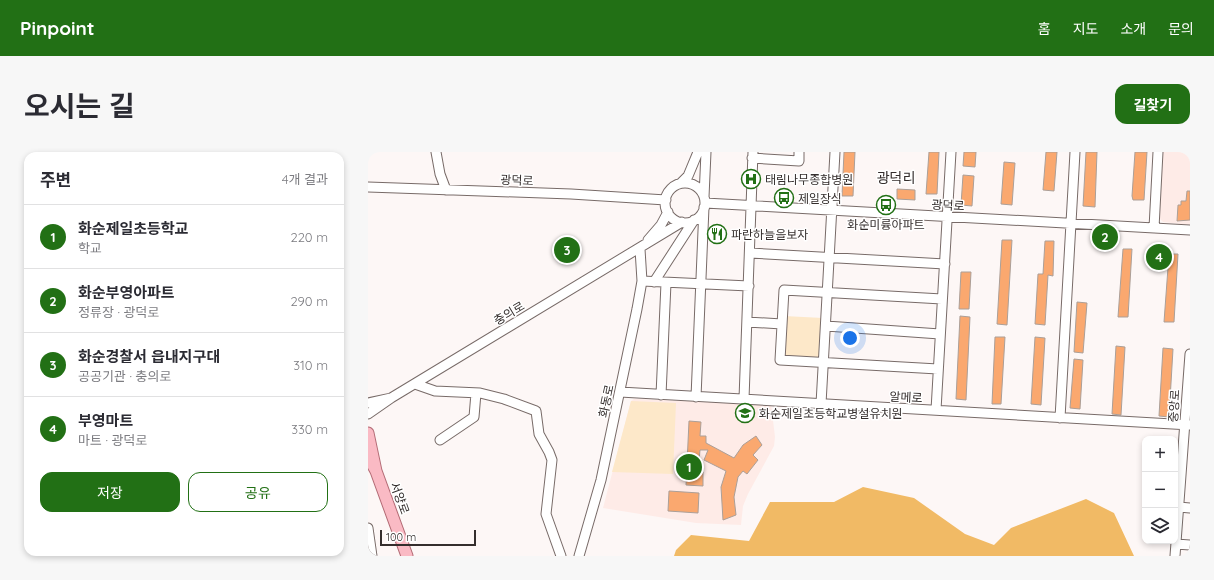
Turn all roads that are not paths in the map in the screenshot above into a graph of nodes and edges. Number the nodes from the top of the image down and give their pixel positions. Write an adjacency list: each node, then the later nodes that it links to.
1 (436, 152): 12 (street)
2 (698, 152): 10 (street)
3 (706, 152): 14 (street)
4 (799, 152): 9 (street)
5 (835, 152): 16 (street)
6 (951, 152): 18 (street)
7 (1075, 152): 21 (street)
8 (1158, 152): 22 (street)
9 (752, 155): 15 (street)
10 (681, 183): 13 (street); 14 (street)
11 (368, 187): 12 (street, 광덕로)
12 (446, 190): 13 (street, 광덕로)
13 (666, 200): 17 (street)
14 (704, 202): 15 (street, 광덕로); 19 (street); 33 (street)
15 (750, 205): 16 (street, 광덕로); 27 (street)
16 (832, 210): 18 (street, 광덕로); 28 (street)
17 (668, 212): 20 (street); 26 (street, 충의로)
18 (947, 217): 21 (street, 광덕로); 29 (street)
19 (694, 220): 20 (street); 25 (street)
20 (682, 222): 24 (street, 충의로)
21 (1071, 223): 22 (street, 광덕로); 55 (street)
22 (1154, 228): 23 (street, 광덕로)
23 (1190, 230)
24 (667, 231): 25 (street); 26 (street, 충의로)
25 (680, 244): 31 (street)
26 (640, 249): 30 (street, 화동로); 44 (street, 충의로)
27 (750, 253): 28 (street); 34 (street)
28 (830, 257): 29 (street); 35 (street)
29 (945, 264): 36 (street)
30 (642, 281): 31 (street); 45 (street, 화동로)
31 (654, 282): 32 (street)
32 (666, 283): 33 (street); 47 (street)
33 (701, 284): 34 (street); 48 (street)
34 (749, 286): 37 (street)
35 (828, 292): 36 (street); 38 (street); 39 (street)
36 (942, 299): 40 (street)
37 (747, 322): 38 (street); 50 (street)
38 (782, 324): 42 (street)
39 (826, 326): 40 (street); 42 (street)
40 (940, 334): 43 (street)
41 (1190, 354): 56 (street, 중앙로)
42 (824, 362): 43 (street); 52 (street)
43 (938, 369): 53 (street)
44 (415, 384): 46 (street); 49 (street, 충의로)
45 (620, 392): 47 (street, 알메로); 70 (street, 화동로)
46 (476, 393): 58 (street); 69 (street)
47 (662, 395): 48 (street, 알메로)
48 (696, 397): 50 (street, 알메로)
49 (391, 398): 51 (street); 54 (street)
50 (744, 399): 52 (street, 알메로)
51 (368, 403)
52 (821, 404): 53 (street, 알메로)
53 (936, 410): 55 (street, 알메로)
54 (368, 414)
55 (1060, 418): 56 (street, 알메로)
56 (1187, 425): 61 (street, 중앙로)
57 (368, 433): 60 (main road, 서양로)
58 (440, 440)
59 (368, 457): 60 (main road, 서양로)
60 (372, 468): 68 (main road, 서양로)
61 (1179, 507): 62 (street); 63 (street, 중앙로)
62 (1190, 508)
63 (1178, 519)
64 (368, 528): 67 (street)
65 (1176, 544): 66 (street); 71 (street, 중앙로)
66 (1190, 545)
67 (372, 556)
68 (407, 556)
69 (561, 556)
70 (579, 556)
71 (1175, 556)

